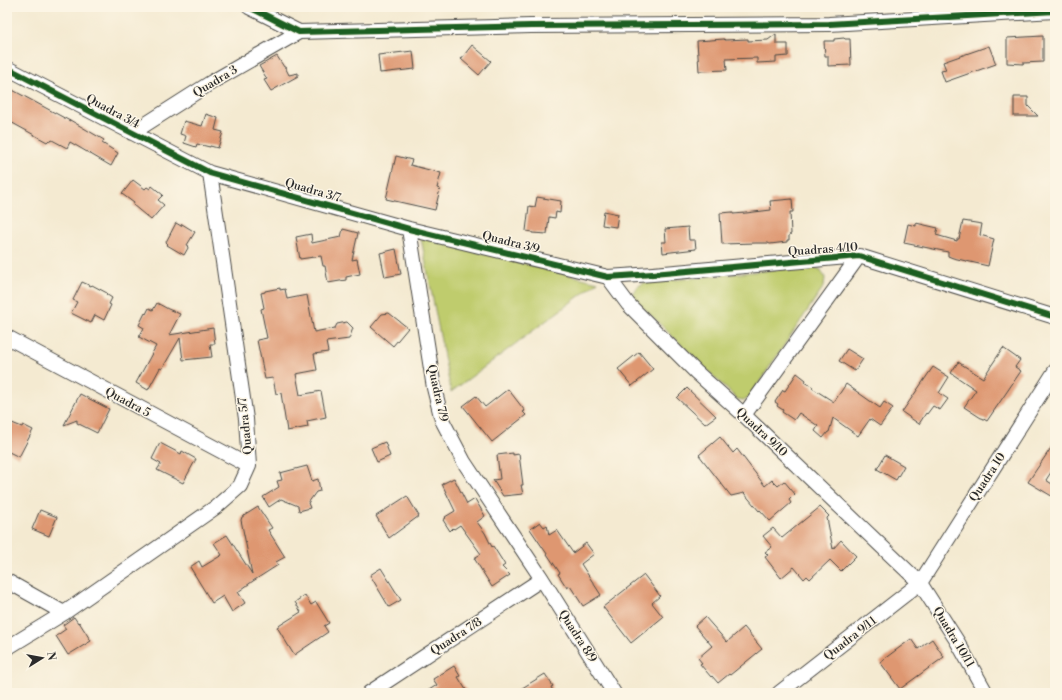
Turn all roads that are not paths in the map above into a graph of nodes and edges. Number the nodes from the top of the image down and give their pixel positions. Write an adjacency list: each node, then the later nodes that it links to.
1 (249, 7): 3 (street)
2 (1055, 11): 3 (street)
3 (299, 32): 5 (street, Quadra 3)
4 (7, 68): 5 (street, Quadra 3/4)
5 (132, 133): 6 (street, Quadra 3/4)
6 (210, 173): 7 (street, Quadra 3/7); 14 (street, Quadra 5/7)
7 (409, 229): 9 (street, Quadra 3/9); 15 (street, Quadra 7/9)
8 (859, 256): 9 (street, Quadras 4/10); 10 (street, Quadras 4/10); 13 (street)
9 (608, 277): 13 (street, Quadra 9/10)
10 (1055, 317)
11 (7, 337): 14 (street, Quadra 5)
12 (1055, 371): 17 (street, Quadra 10)
13 (744, 415): 17 (street, Quadra 9/10)
14 (249, 466): 18 (street, Quadra 5/7)
15 (542, 579): 20 (street, Quadra 7/8); 21 (street, Quadra 8/9)
16 (7, 581): 18 (street)
17 (920, 583): 22 (street, Quadra 9/11); 23 (street, Quadra 10/11)
18 (64, 614): 19 (street, Quadra 5/7)
19 (7, 648)
20 (370, 693)
21 (614, 693)
22 (779, 693)
23 (986, 693)

